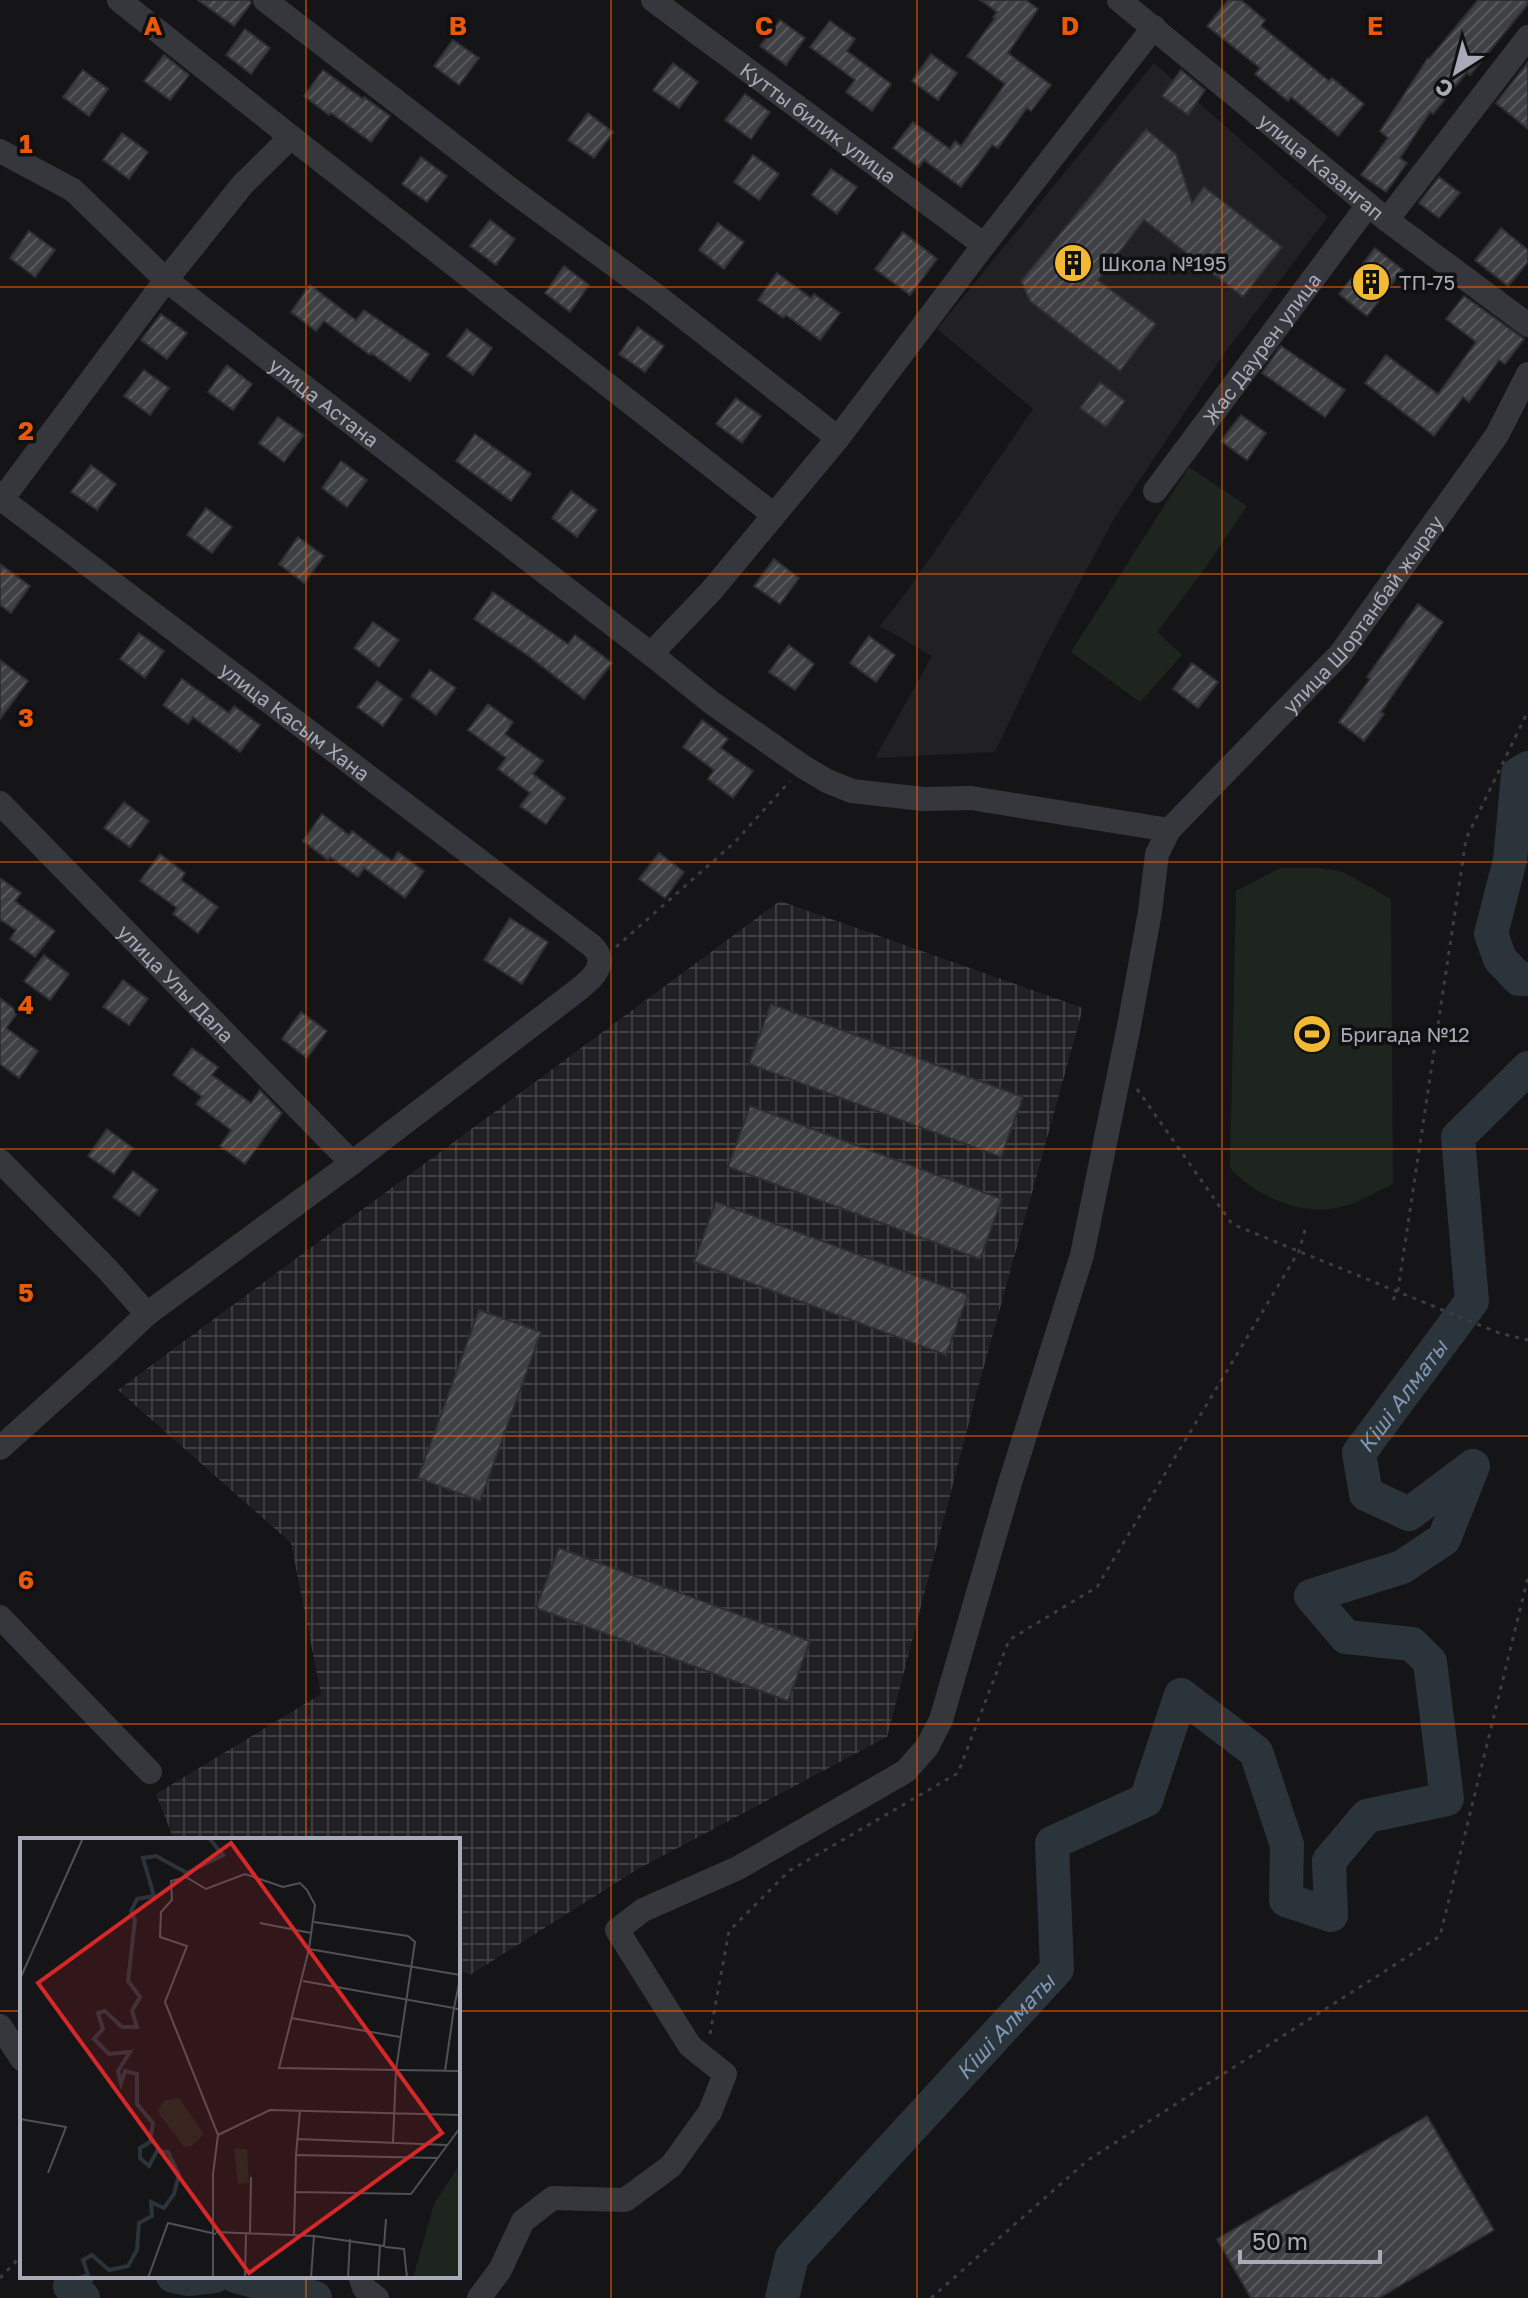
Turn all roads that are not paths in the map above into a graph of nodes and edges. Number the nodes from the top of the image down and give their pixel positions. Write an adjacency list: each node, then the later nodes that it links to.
1 (119, 0): 7 (street)
2 (265, 0): 15 (street)
3 (653, 0): 11 (street, Кутты билик улица)
4 (1119, 0): 5 (street, улица Казангап)
5 (1154, 27): 9 (street, улица Казангап); 11 (street)
6 (1528, 37): 10 (street)
7 (291, 137): 12 (street); 18 (street)
8 (0, 151): 12 (street, улица Астана)
9 (1368, 205): 10 (street, улица Казангап); 16 (street, Жас Даурен улица)
10 (1387, 220): 13 (street, улица Казангап)
11 (984, 245): 15 (street)
12 (166, 280): 17 (street); 19 (street, улица Астана)
13 (1528, 325)
14 (1528, 374): 21 (street, улица Шортанбай жырау)
15 (838, 438): 18 (street)
16 (1155, 491)
17 (1, 500): 23 (street, улица Касым Хана)
18 (774, 515): 19 (street)
19 (651, 654): 21 (street, улица Астана)
20 (0, 803): 23 (street, улица Улы Дала)
21 (1169, 830): 32 (street)
22 (0, 1161): 24 (street)
23 (352, 1163): 24 (street)
24 (147, 1314): 25 (street)
25 (0, 1448)
26 (0, 1617): 27 (street)
27 (150, 1772)
28 (0, 2026): 29 (street)
29 (20, 2056)
30 (361, 2278): 31 (street)
31 (377, 2298)
32 (479, 2298)

